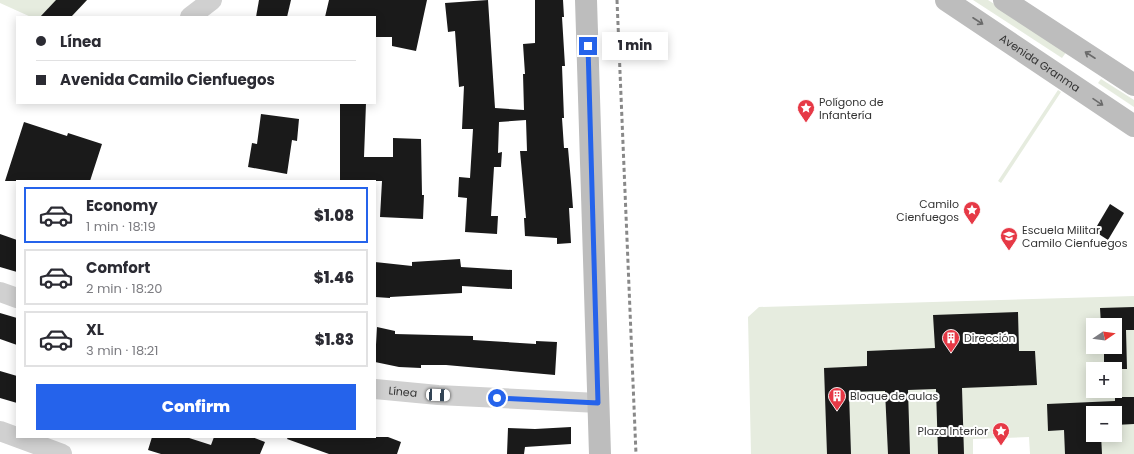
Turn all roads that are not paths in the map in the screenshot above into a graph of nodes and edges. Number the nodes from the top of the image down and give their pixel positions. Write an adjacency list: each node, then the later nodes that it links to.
1 (212, 0): 5 (street)
2 (586, 0): 11 (street)
3 (946, 0): 7 (street, Avenida Granma, one-way to 7)
4 (1004, 0): 6 (street, one-way to 4)
5 (191, 16)
6 (1134, 84)
7 (1134, 126)
8 (0, 292): 9 (street)
9 (16, 298)
10 (376, 389): 11 (street, Línea)
11 (598, 403): 16 (street)
12 (0, 431): 13 (street)
13 (16, 437)
14 (19, 438): 15 (street)
15 (62, 454)
16 (600, 454)

